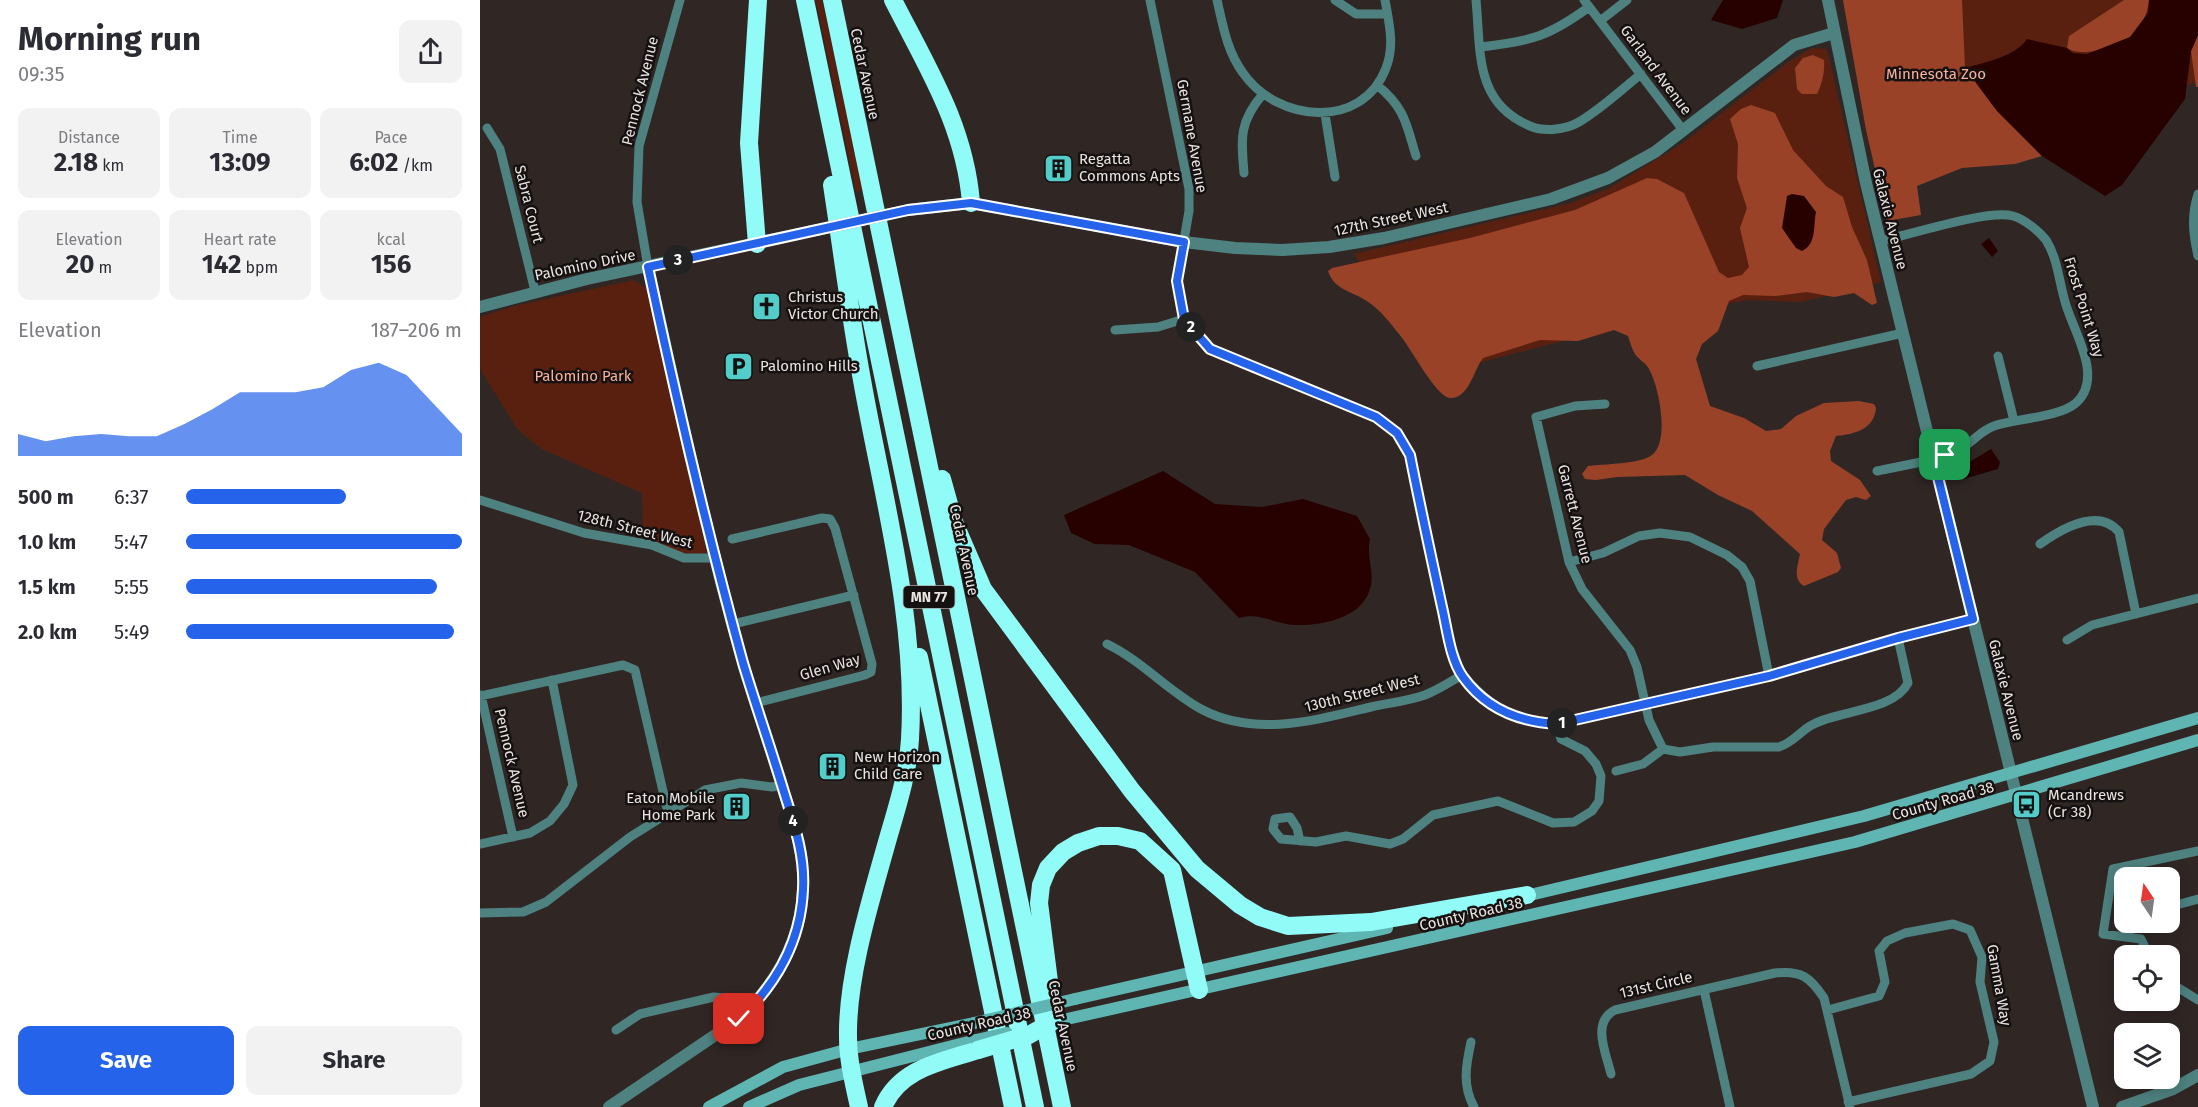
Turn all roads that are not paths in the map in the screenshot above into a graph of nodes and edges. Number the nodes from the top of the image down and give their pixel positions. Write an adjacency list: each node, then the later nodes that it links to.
1 (680, 0): 35 (street, Pennock Avenue)
2 (758, 0): 33 (highway)
3 (805, 0): 20 (highway, MN 77)
4 (832, 0): 42 (highway, Cedar Avenue / MN 77)
5 (892, 0): 29 (highway)
6 (1150, 0): 32 (street, Germane Avenue)
7 (1217, 0): 21 (street)
8 (1335, 0): 14 (street)
9 (1384, 0): 14 (street)
10 (1476, 0): 17 (street)
11 (1627, 0): 15 (street)
12 (1828, 0): 16 (street, Galaxie Avenue)
13 (1586, 3): 15 (street, Garland Avenue); 17 (street)
14 (1388, 14): 19 (street)
15 (1600, 21): 18 (street, Garland Avenue)
16 (1834, 33): 24 (street, 127th Street West); 31 (street, Galaxie Avenue)
17 (1481, 47): 18 (street)
18 (1641, 74): 24 (street, Garland Avenue)
19 (1377, 85): 22 (street); 25 (street)
20 (823, 87): 53 (highway); 111 (highway, MN 77)
21 (1263, 94): 22 (street); 26 (street)
22 (1325, 114): 27 (street)
23 (488, 128): 36 (street, Sabra Court)
24 (1683, 130): 32 (street, 127th Street West)
25 (1416, 156)
26 (1244, 173)
27 (1335, 177)
28 (2198, 194): 34 (street)
29 (971, 203): 30 (street, 127th Street West); 32 (street, 127th Street West)
30 (908, 210): 33 (street, Palomino Drive, bridge)
31 (1880, 241): 40 (street, Galaxie Avenue); 45 (street, Frost Point Way)
32 (1184, 242): 38 (street, Germane Avenue)
33 (758, 244): 35 (street, Palomino Drive)
34 (2198, 256)
35 (648, 267): 36 (street, Palomino Drive); 51 (street, Pennock Avenue)
36 (535, 291): 37 (street, Palomino Drive)
37 (480, 307)
38 (1184, 319): 39 (street); 62 (street)
39 (1115, 330)
40 (1903, 333): 43 (street); 46 (street, Galaxie Avenue)
41 (1998, 356): 45 (street)
42 (906, 357): 77 (highway); 112 (highway, Cedar Avenue / MN 77)
43 (1757, 366)
44 (1605, 404): 52 (street, Garrett Avenue)
45 (2014, 421): 46 (street, Frost Point Way)
46 (1933, 457): 47 (street, Frost Point Way); 57 (street, Galaxie Avenue)
47 (1877, 471)
48 (480, 500): 51 (street, 128th Street West)
49 (732, 539): 54 (street, Glen Way)
50 (2040, 544): 56 (street)
51 (715, 558): 58 (street, Pennock Avenue)
52 (1569, 562): 63 (street); 67 (street, Garrett Avenue)
53 (901, 580): 100 (highway); 110 (highway)
54 (854, 595): 58 (street); 66 (street, Glen Way)
55 (2198, 598): 56 (street)
56 (2136, 614): 60 (street)
57 (1973, 619): 59 (street); 73 (street, Galaxie Avenue)
58 (733, 624): 66 (street, Pennock Avenue)
59 (1898, 638): 63 (street); 71 (street)
60 (2067, 640)
61 (1107, 644): 62 (street, 130th Street West)
62 (1462, 675): 69 (street)
63 (1769, 676): 67 (street)
64 (552, 680): 65 (street, Pennock Avenue); 76 (street, Pennock Avenue); 78 (street, Pennock Avenue)
65 (481, 695): 78 (street, Pennock Avenue)
66 (756, 703): 74 (street, Pennock Avenue)
67 (1645, 706): 69 (street); 71 (street, Garrett Avenue)
68 (2198, 718): 73 (main road, County Road 38)
69 (1557, 724): 79 (street)
70 (2198, 740): 75 (main road, County Road 38)
71 (1663, 749): 72 (street)
72 (1616, 771)
73 (2012, 775): 75 (street, Galaxie Avenue); 82 (main road, County Road 38)
74 (782, 785): 76 (street); 95 (street, Pennock Avenue)
75 (2017, 795): 90 (main road, County Road 38); 115 (street, Galaxie Avenue)
76 (668, 813): 85 (street)
77 (1165, 830): 82 (highway); 89 (highway)
78 (513, 837): 80 (street, Pennock Avenue)
79 (1300, 841)
80 (480, 844)
81 (2198, 851): 87 (street)
82 (1527, 895): 89 (main road, County Road 38)
83 (2198, 899): 84 (street)
84 (2180, 904)
85 (480, 913)
86 (2129, 933): 87 (street)
87 (2128, 936): 88 (street)
88 (2144, 945)
89 (1200, 970): 90 (highway); 100 (main road, County Road 38, bridge); 112 (highway)
90 (1204, 989): 96 (main road, County Road 38)
91 (2180, 989): 93 (street)
92 (1704, 990): 94 (street); 102 (street, 131st Circle); 114 (street)
93 (2198, 1000)
94 (1828, 1010): 104 (street); 104 (street, Gamma Way)
95 (747, 1011): 97 (street); 105 (street, Pennock Avenue)
96 (1052, 1022): 99 (highway, bridge)
97 (616, 1030)
98 (1471, 1042): 113 (street)
99 (977, 1045): 101 (main road, County Road 38); 109 (highway)
100 (849, 1049): 101 (highway); 106 (main road, County Road 38)
101 (851, 1070): 107 (main road, County Road 38); 108 (highway)
102 (1611, 1074)
103 (2198, 1075): 116 (street)
104 (1849, 1104)
105 (609, 1107)
106 (709, 1107)
107 (749, 1107)
108 (859, 1107)
109 (883, 1107)
110 (1013, 1107)
111 (1035, 1107)
112 (1063, 1107)
113 (1474, 1107)
114 (1730, 1107)
115 (2093, 1107)
116 (2122, 1107)

